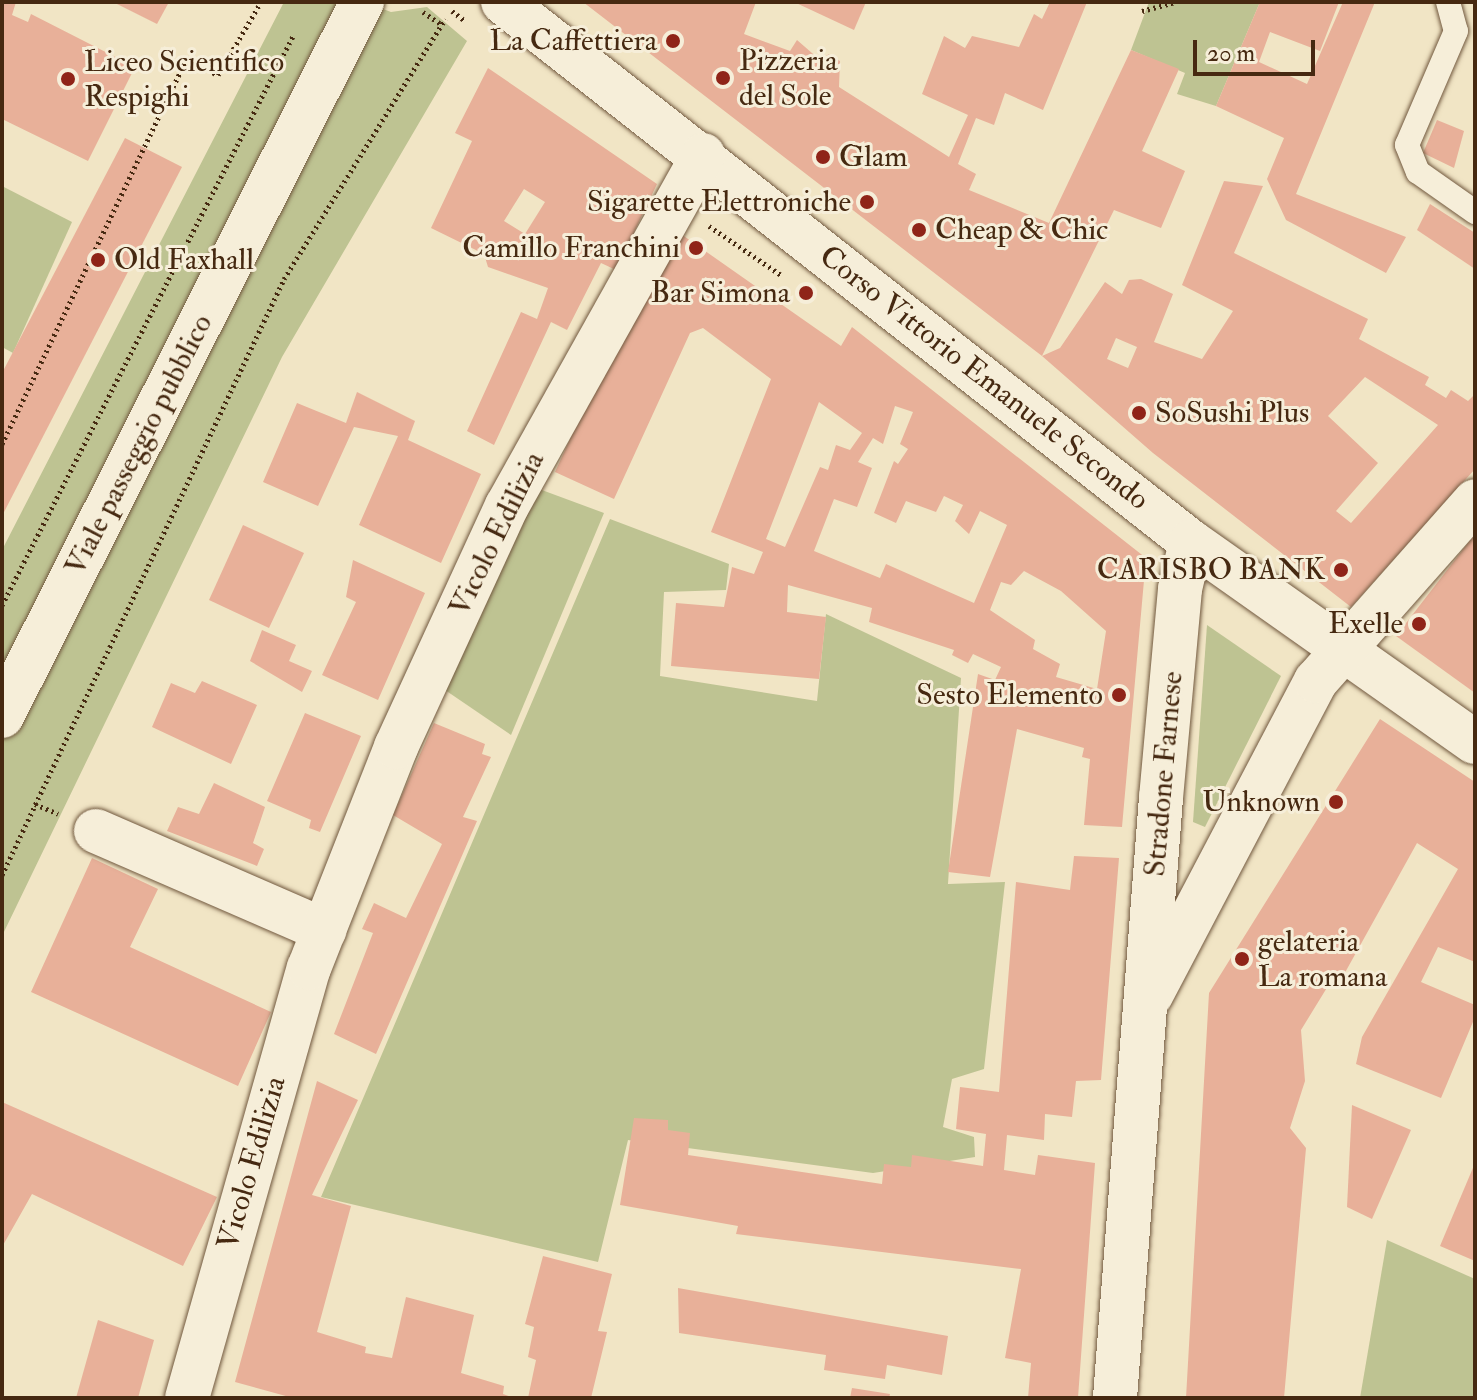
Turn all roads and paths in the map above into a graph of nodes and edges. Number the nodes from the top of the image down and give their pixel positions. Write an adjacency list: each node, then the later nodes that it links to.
1 (261, 2): 13 (path)
2 (362, 2): 18 (street, Viale passeggio pubblico)
3 (1175, 2): 6 (path)
4 (1448, 2): 11 (lane)
5 (452, 11): 8 (path)
6 (1142, 11)
7 (423, 12): 23 (path)
8 (489, 16): 10 (street, Corso Vittorio Emanuele Secondo)
9 (300, 23): 16 (path)
10 (693, 170): 12 (path); 15 (street, Corso Vittorio Emanuele Secondo); 24 (street, Vicolo Edilizia)
11 (1475, 212)
12 (785, 270)
13 (2, 444)
14 (1475, 501): 17 (street, Stradone Farnese)
15 (1191, 542): 17 (street, Corso Vittorio Emanuele Secondo); 20 (street, Stradone Farnese)
16 (2, 605)
17 (1341, 653): 19 (street, Corso Vittorio Emanuele Secondo); 22 (street, Stradone Farnese)
18 (2, 716)
19 (1475, 742)
20 (1161, 798): 22 (street); 25 (street, Stradone Farnese)
21 (96, 831): 24 (street)
22 (1226, 854): 25 (street, Stradone Farnese)
23 (2, 875)
24 (324, 930): 26 (street, Vicolo Edilizia)
25 (1144, 1008): 27 (street, Stradone Farnese)
26 (187, 1398)
27 (1115, 1398)

